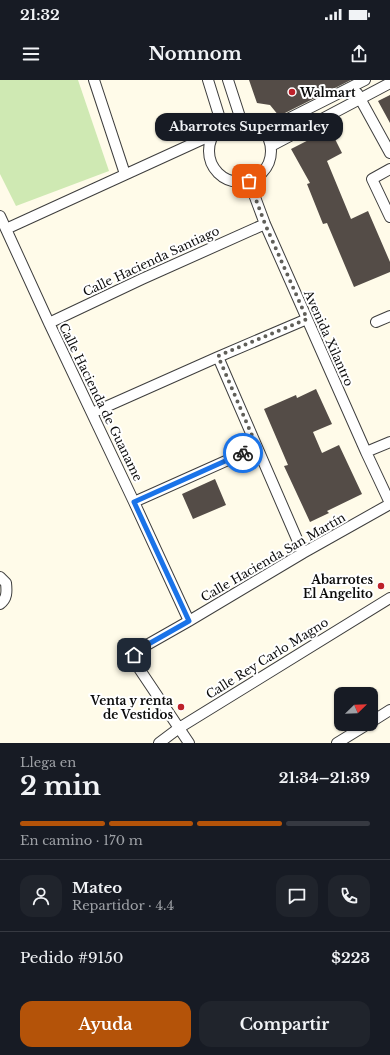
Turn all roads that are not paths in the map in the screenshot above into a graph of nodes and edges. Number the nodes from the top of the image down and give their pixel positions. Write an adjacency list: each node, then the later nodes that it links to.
1 (94, 80): 15 (street)
2 (208, 80): 9 (street)
3 (228, 80): 8 (street)
4 (365, 80): 6 (street)
5 (390, 82): 7 (street)
6 (353, 86): 7 (street); 10 (street)
7 (360, 99): 12 (street); 13 (street)
8 (241, 120): 9 (street); 10 (street)
9 (222, 125): 11 (street)
10 (264, 131): 12 (street)
11 (214, 134): 15 (street); 16 (street)
12 (271, 146): 16 (street)
13 (390, 153)
14 (390, 169): 18 (street)
15 (125, 174): 20 (street)
16 (249, 181): 19 (street, Avenida Xilantro)
17 (0, 216): 20 (street, Calle Hacienda de Guaname)
18 (390, 217)
19 (265, 224): 22 (street, Avenida Xilantro); 24 (street, Calle Hacienda Santiago)
20 (6, 229): 24 (street, Calle Hacienda de Guaname)
21 (390, 316): 23 (street)
22 (307, 319): 25 (street); 29 (street, Avenida Xilantro)
23 (376, 322)
24 (49, 323): 26 (street, Calle Hacienda de Guaname)
25 (218, 356): 26 (street); 28 (street)
26 (92, 413): 30 (street, Calle Hacienda de Guaname)
27 (390, 442): 29 (street)
28 (257, 447): 30 (street); 32 (street)
29 (366, 452): 31 (street, Avenida Xilantro)
30 (134, 502): 36 (street, Calle Hacienda de Guaname)
31 (390, 504): 32 (street, Calle Hacienda San Martín)
32 (303, 553): 36 (street, Calle Hacienda San Martín)
33 (0, 577): 35 (street)
34 (390, 598): 39 (street, Calle Rey Carlo Magno)
35 (0, 604)
36 (189, 621): 39 (street, Calle Hacienda San Martín)
37 (390, 710): 38 (street)
38 (378, 718)
39 (179, 728): 41 (street, Calle Rey Carlo Magno); 42 (street)
40 (357, 731): 43 (street)
41 (159, 743)
42 (190, 743)
43 (337, 743)

